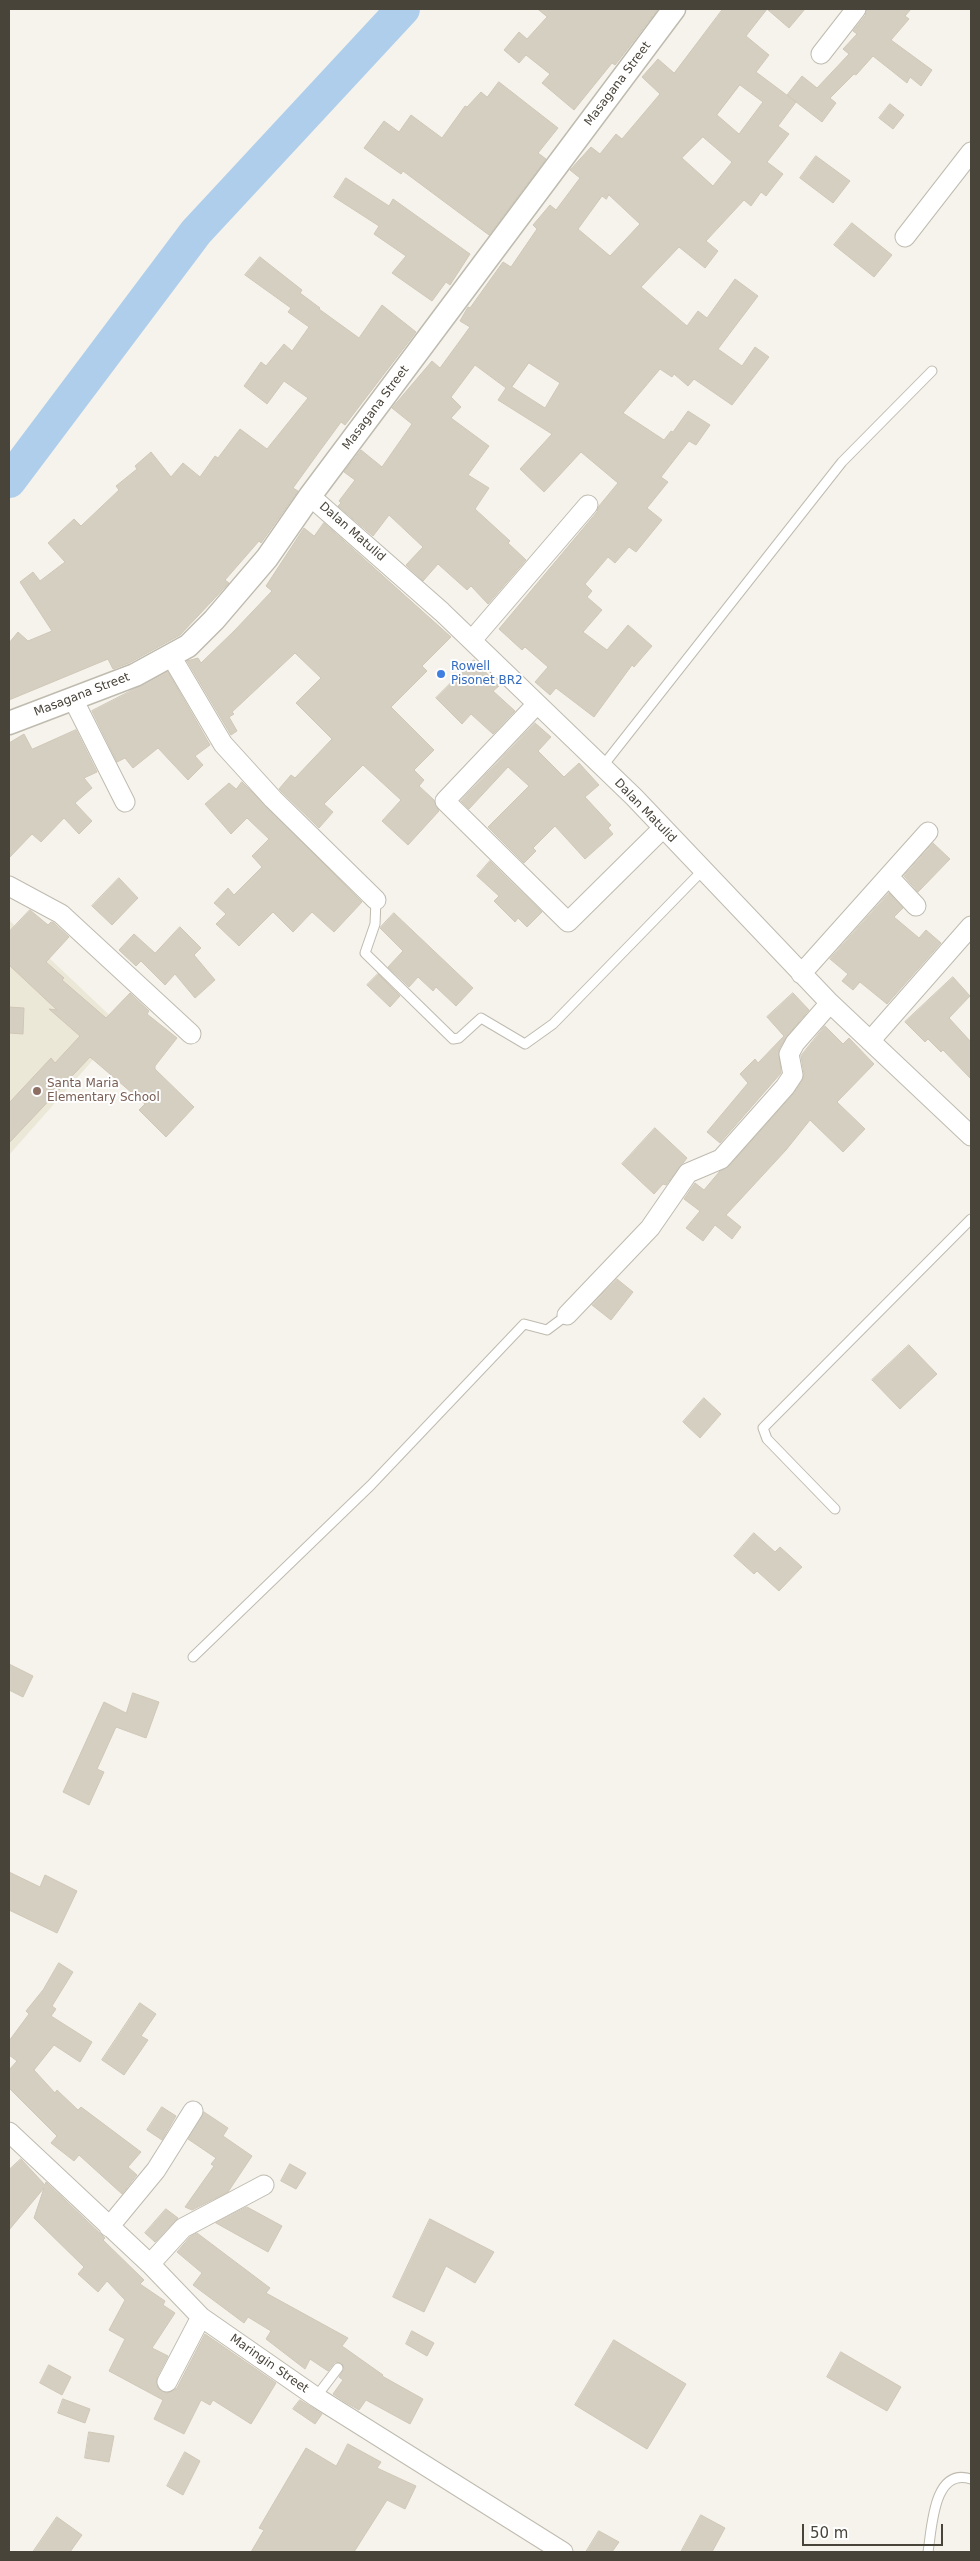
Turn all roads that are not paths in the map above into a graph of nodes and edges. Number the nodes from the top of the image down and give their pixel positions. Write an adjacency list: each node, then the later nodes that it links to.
1 (674, 9): 7 (street, Masagana Street)
2 (856, 9): 3 (street)
3 (821, 54)
4 (971, 152): 5 (street)
5 (905, 237)
6 (932, 371): 14 (lane)
7 (310, 496): 9 (street, Dalan Matulid); 10 (street, Masagana Street)
8 (588, 505): 9 (street)
9 (472, 640): 12 (street, Dalan Matulid)
10 (171, 656): 11 (street, Masagana Street); 21 (street)
11 (74, 699): 13 (street, Masagana Street); 15 (street)
12 (537, 704): 14 (street, Dalan Matulid); 16 (street)
13 (9, 723)
14 (602, 767): 16 (street, Dalan Matulid)
15 (125, 802)
16 (663, 828): 18 (street, Dalan Matulid)
17 (928, 832): 19 (street)
18 (703, 870): 21 (lane); 24 (street, Dalan Matulid)
19 (889, 876): 22 (street); 24 (street)
20 (9, 886): 26 (street)
21 (376, 900)
22 (916, 906)
23 (971, 926): 27 (street)
24 (801, 974): 25 (street, Dalan Matulid)
25 (830, 1003): 27 (street, Dalan Matulid); 30 (street)
26 (191, 1034)
27 (870, 1041): 28 (street, Dalan Matulid)
28 (971, 1136)
29 (971, 1219): 31 (lane)
30 (567, 1315): 32 (lane)
31 (835, 1508)
32 (193, 1657)
33 (194, 2111): 36 (street)
34 (9, 2132): 36 (street, Maringin Street)
35 (264, 2185): 37 (street)
36 (109, 2227): 37 (street, Maringin Street)
37 (150, 2264): 38 (street, Maringin Street)
38 (201, 2317): 40 (street); 41 (street, Maringin Street)
39 (338, 2368): 41 (lane)
40 (167, 2382)
41 (316, 2397): 43 (street, Maringin Street)
42 (971, 2479): 44 (lane)
43 (563, 2552)
44 (928, 2552)

